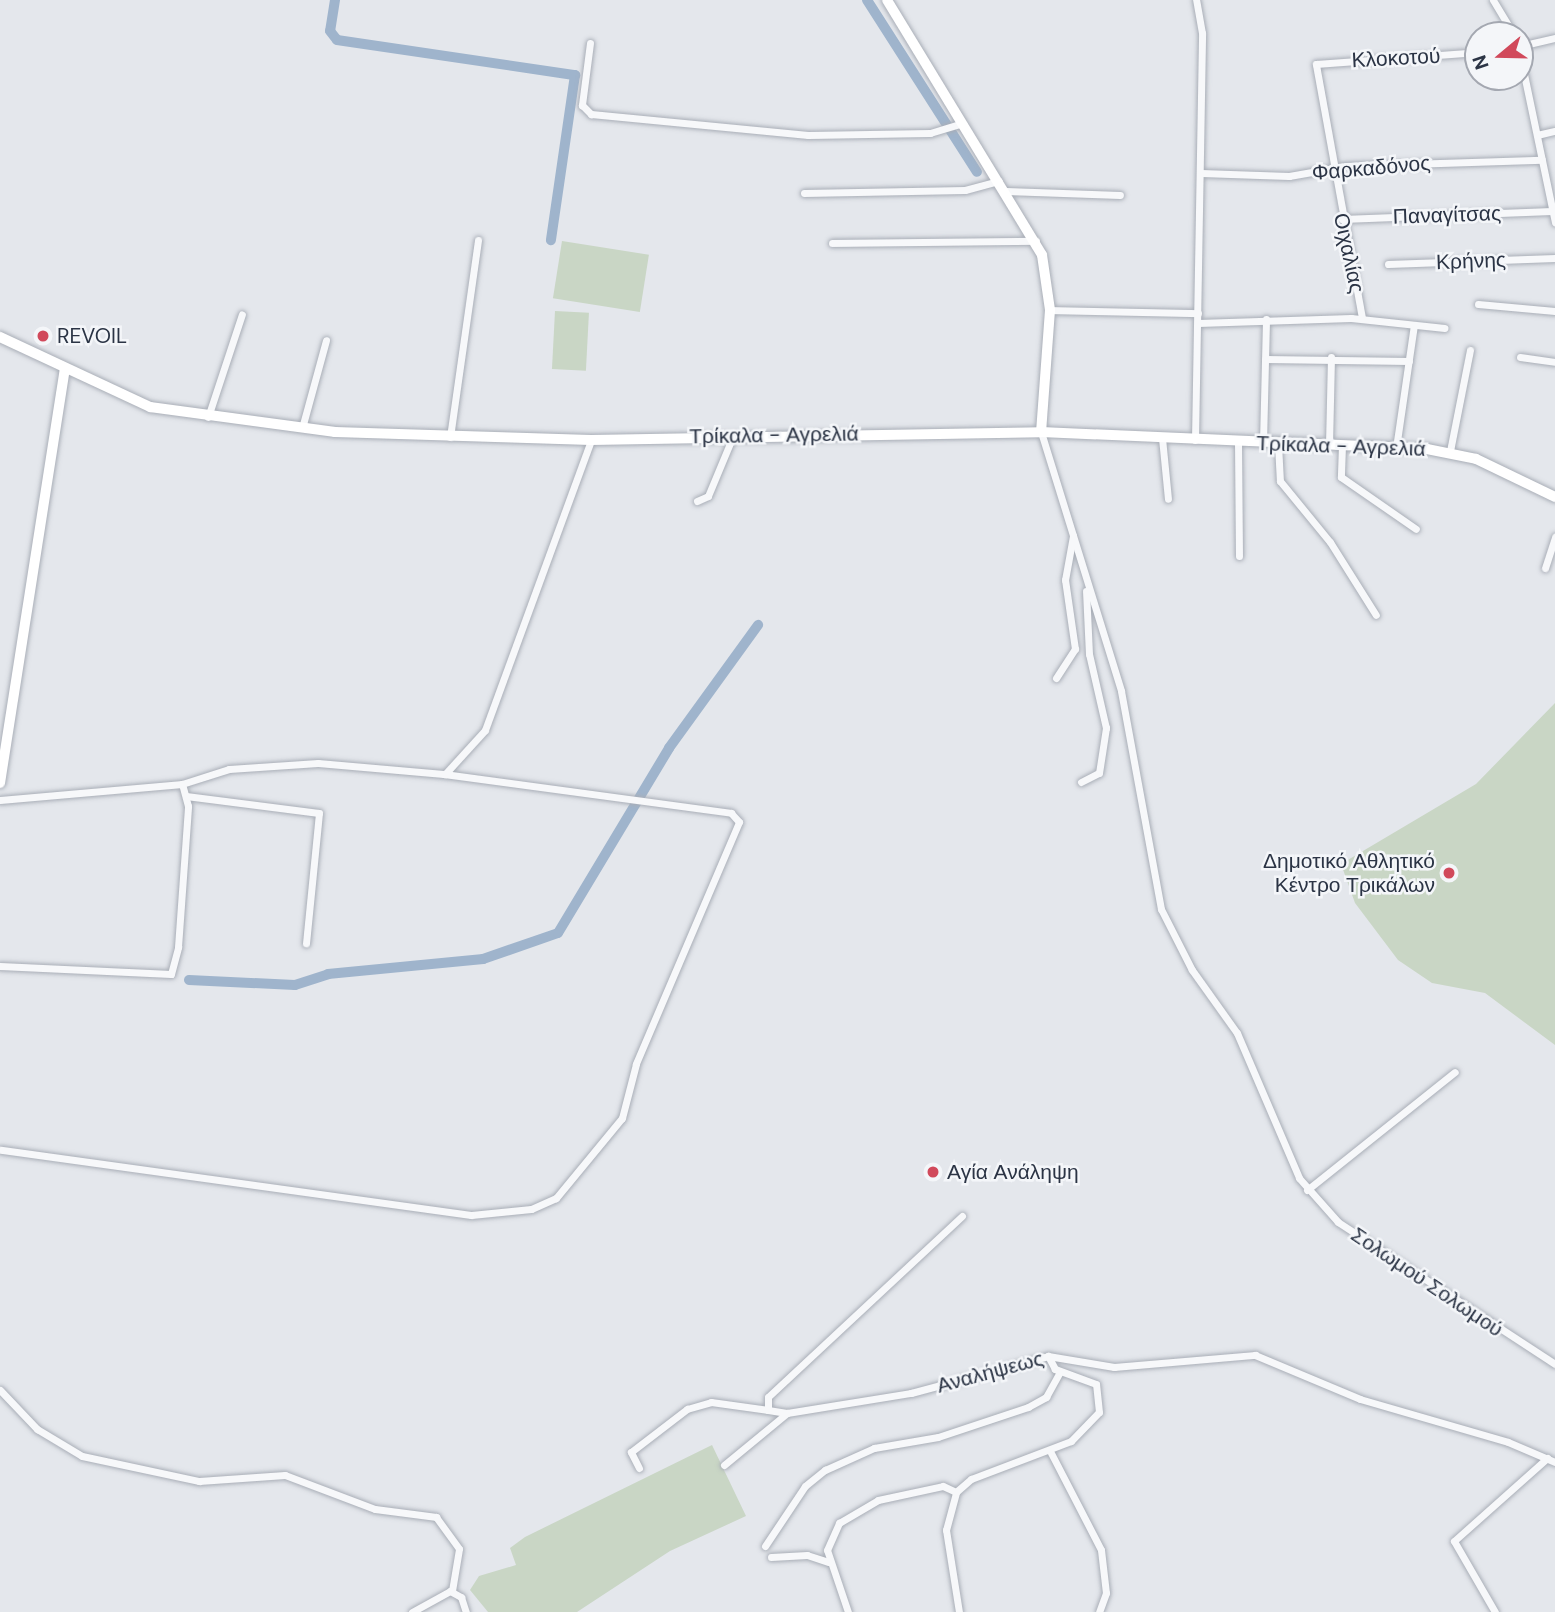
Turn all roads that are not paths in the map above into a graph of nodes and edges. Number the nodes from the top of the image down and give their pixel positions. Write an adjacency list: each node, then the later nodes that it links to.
1 (887, 0): 11 (main road)
2 (1196, 0): 16 (street)
3 (1493, 0): 4 (street)
4 (1506, 21)
5 (1555, 38): 7 (street)
6 (590, 43): 11 (street)
7 (1534, 43)
8 (1464, 53): 9 (street, Κλοκοτού)
9 (1316, 64): 15 (street, Οιχαλίας)
10 (1528, 91): 13 (street)
11 (958, 125): 17 (main road)
12 (1555, 131): 13 (street)
13 (1537, 135): 14 (street)
14 (1542, 160): 15 (street, Φαρκαδόνος); 21 (street)
15 (1331, 167): 16 (street, Φαρκαδόνος); 22 (street, Οιχαλίας)
16 (1201, 173): 32 (street)
17 (999, 180): 18 (main road); 19 (street)
18 (1006, 191): 20 (street); 25 (main road)
19 (804, 194)
20 (1120, 195)
21 (1552, 211): 22 (street, Παναγίτσας); 23 (street)
22 (1342, 219): 34 (street, Οιχαλίας)
23 (1555, 222)
24 (478, 240): 52 (street)
25 (1036, 241): 26 (street); 30 (main road)
26 (832, 243)
27 (1555, 258): 28 (street, Κρήνης)
28 (1388, 264)
29 (1478, 304): 31 (street)
30 (1050, 310): 32 (street); 50 (main road)
31 (1555, 311)
32 (1198, 313): 36 (street)
33 (242, 314): 48 (street)
34 (1362, 318): 35 (street); 37 (street)
35 (1266, 319): 36 (street); 44 (street)
36 (1198, 323): 55 (street)
37 (1414, 325): 38 (street); 45 (street)
38 (1444, 328)
39 (0, 337): 47 (main road, Τρίκαλα - Αγρελιά)
40 (327, 340): 49 (street)
41 (1470, 351): 62 (street)
42 (1520, 357): 46 (street)
43 (1331, 358): 44 (street); 45 (street); 59 (street)
44 (1265, 359): 57 (street)
45 (1409, 361): 61 (street)
46 (1555, 362)
47 (65, 369): 48 (main road, Τρίκαλα - Αγρελιά); 76 (main road)
48 (208, 417): 49 (main road, Τρίκαλα - Αγρελιά)
49 (302, 428): 52 (main road, Τρίκαλα - Αγρελιά)
50 (1041, 432): 51 (main road, Τρίκαλα - Αγρελιά); 53 (main road, Τρίκαλα - Αγρελιά); 67 (street)
51 (733, 435): 54 (main road, Τρίκαλα - Αγρελιά); 65 (street)
52 (450, 437): 54 (main road, Τρίκαλα - Αγρελιά)
53 (1163, 439): 55 (main road, Τρίκαλα - Αγρελιά); 64 (street)
54 (591, 440): 74 (street)
55 (1195, 440): 56 (main road, Τρίκαλα - Αγρελιά)
56 (1238, 442): 57 (main road, Τρίκαλα - Αγρελιά); 69 (street)
57 (1263, 443): 58 (main road, Τρίκαλα - Αγρελιά)
58 (1278, 444): 59 (main road, Τρίκαλα - Αγρελιά); 72 (street)
59 (1329, 445): 60 (main road, Τρίκαλα - Αγρελιά)
60 (1342, 446): 61 (main road, Τρίκαλα - Αγρελιά); 66 (street)
61 (1396, 448): 62 (main road, Τρίκαλα - Αγρελιά)
62 (1450, 452): 63 (main road, Τρίκαλα - Αγρελιά)
63 (1555, 497)
64 (1168, 499)
65 (697, 501)
66 (1416, 529)
67 (1073, 536): 71 (street); 73 (street)
68 (1555, 537): 70 (street)
69 (1239, 556)
70 (1545, 568)
71 (1087, 580): 75 (street); 84 (street)
72 (1376, 615)
73 (1056, 678)
74 (444, 774): 77 (street); 83 (street)
75 (1081, 782)
76 (0, 783)
77 (183, 784): 78 (street); 79 (street)
78 (186, 796): 80 (street); 81 (street)
79 (0, 800)
80 (306, 943)
81 (0, 966)
82 (1455, 1072): 84 (street)
83 (0, 1150)
84 (1307, 1190): 87 (street, Σολωμού Σολωμού)
85 (962, 1216): 90 (street)
86 (1048, 1356): 88 (street); 91 (street, Αναλήψεως); 93 (street, Αναλήψεως)
87 (1555, 1364)
88 (1060, 1372): 92 (street); 98 (street)
89 (0, 1390): 101 (street)
90 (768, 1410): 91 (street, Αναλήψεως); 96 (street, Αναλήψεως)
91 (787, 1413): 95 (street)
92 (1050, 1451): 97 (street); 106 (street)
93 (1546, 1458): 94 (street, Αναλήψεως); 107 (street)
94 (1555, 1462)
95 (724, 1465)
96 (639, 1468)
97 (956, 1492): 100 (street); 105 (street)
98 (765, 1546)
99 (771, 1557): 100 (street)
100 (828, 1562): 104 (street)
101 (452, 1591): 102 (street); 103 (street)
102 (412, 1612)
103 (466, 1612)
104 (848, 1612)
105 (959, 1612)
106 (1099, 1612)
107 (1495, 1612)

